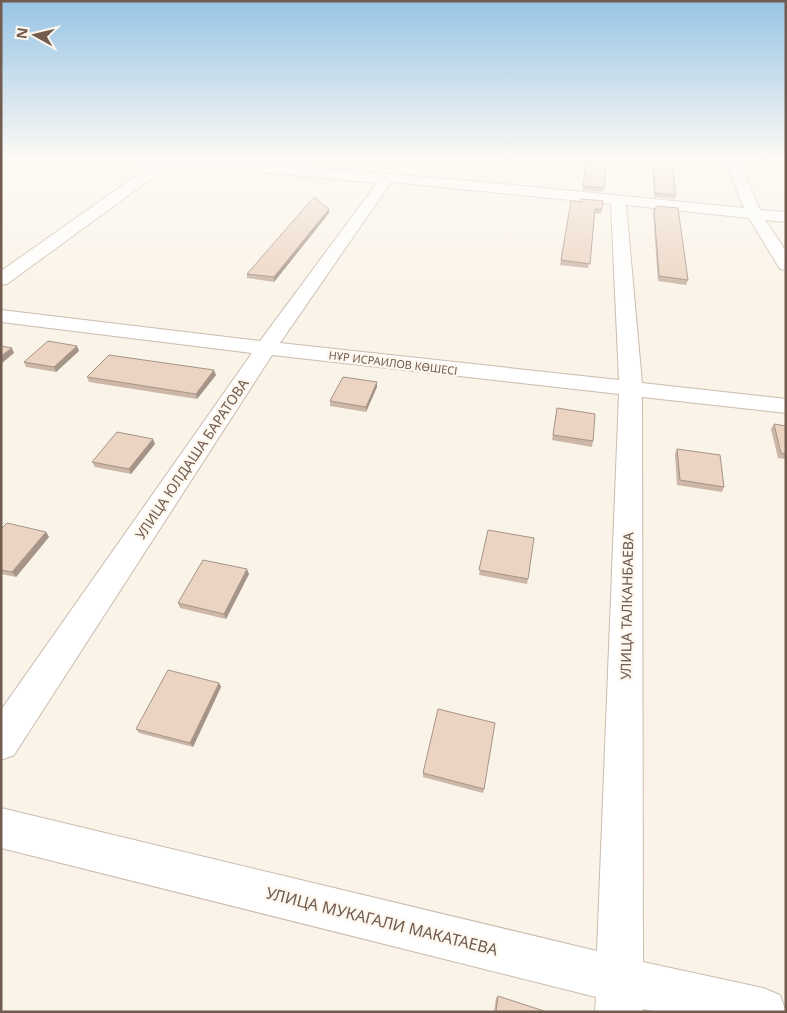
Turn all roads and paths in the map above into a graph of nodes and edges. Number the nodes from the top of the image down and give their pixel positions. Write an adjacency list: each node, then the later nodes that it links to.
1 (106, 204): 9 (street)
2 (369, 204): 11 (street, УЛИЦА ЮЛДАША БАРАТОВА)
3 (618, 204): 12 (street, УЛИЦА ТАЛКАНБАЕВА)
4 (660, 204): 6 (street)
5 (750, 204): 6 (street)
6 (754, 214): 7 (street); 8 (street)
7 (786, 217)
8 (786, 265)
9 (1, 280)
10 (1, 316): 11 (street, НҰР ИСРАИЛОВ КӨШЕСІ)
11 (266, 348): 12 (street, НҰР ИСРАИЛОВ КӨШЕСІ); 14 (street, УЛИЦА ЮЛДАША БАРАТОВА)
12 (631, 390): 13 (street, НҰР ИСРАИЛОВ КӨШЕСІ); 16 (street, УЛИЦА ТАЛКАНБАЕВА)
13 (786, 406)
14 (1, 742)
15 (1, 828): 16 (street, УЛИЦА МУКАГАЛИ МАКАТАЕВА)
16 (619, 996): 17 (street, УЛИЦА МУКАГАЛИ МАКАТАЕВА)
17 (763, 1012)

